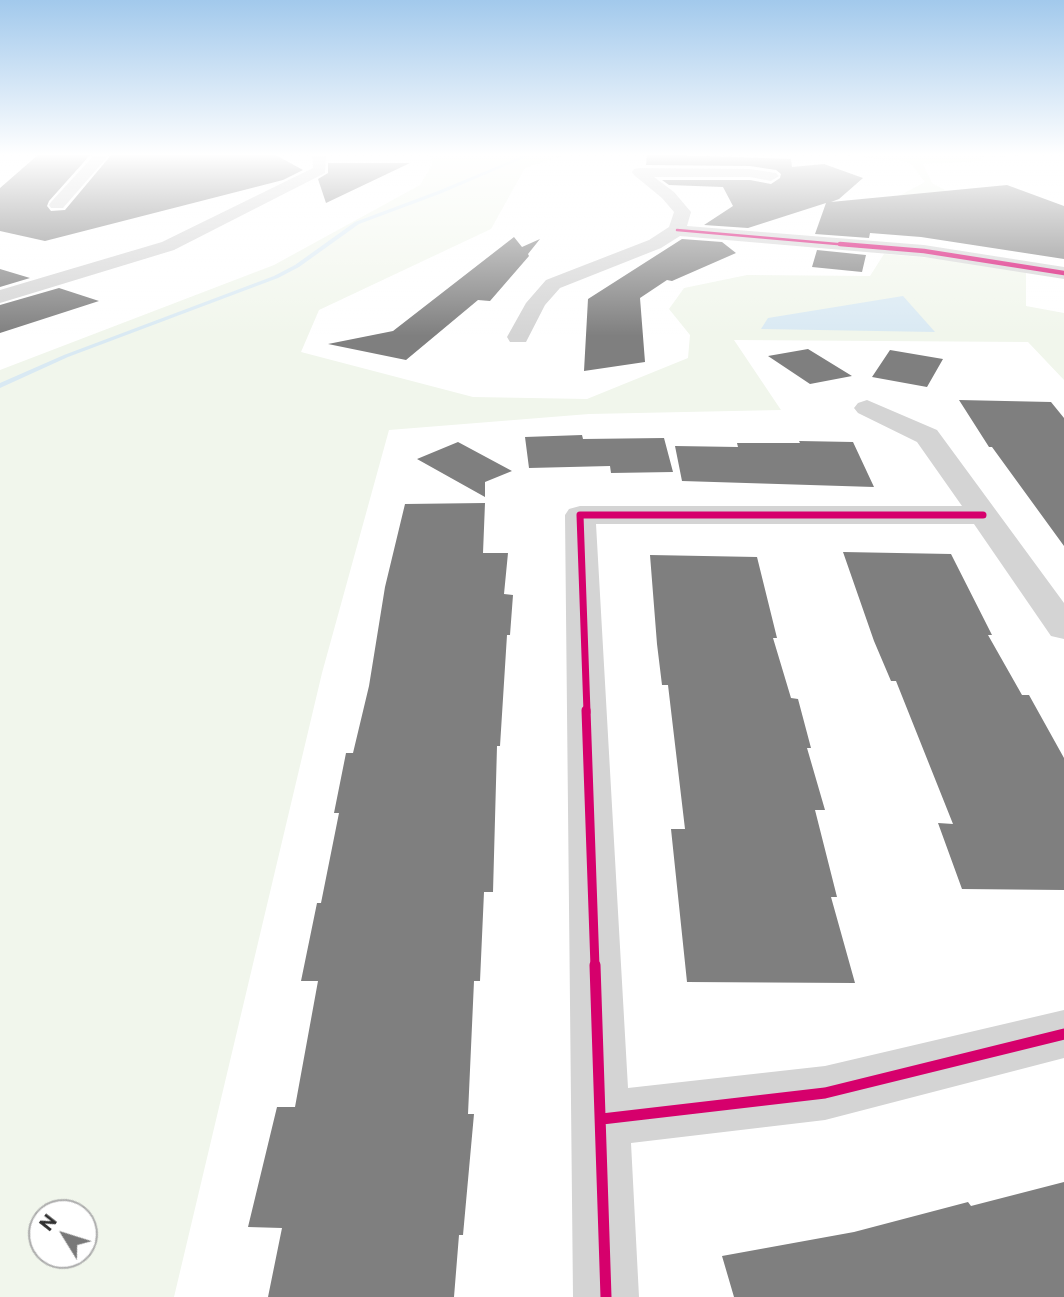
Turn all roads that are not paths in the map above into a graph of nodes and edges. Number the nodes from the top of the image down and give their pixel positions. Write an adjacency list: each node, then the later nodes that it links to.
1 (231, 215): 5 (street)
2 (682, 215): 3 (street)
3 (677, 230): 4 (street); 6 (street)
4 (1064, 273)
5 (0, 297)
6 (518, 337)
7 (867, 408): 8 (street)
8 (983, 515): 9 (street); 11 (street)
9 (1064, 628)
10 (1064, 1034): 11 (street)
11 (602, 1119): 12 (street)
12 (606, 1297)

